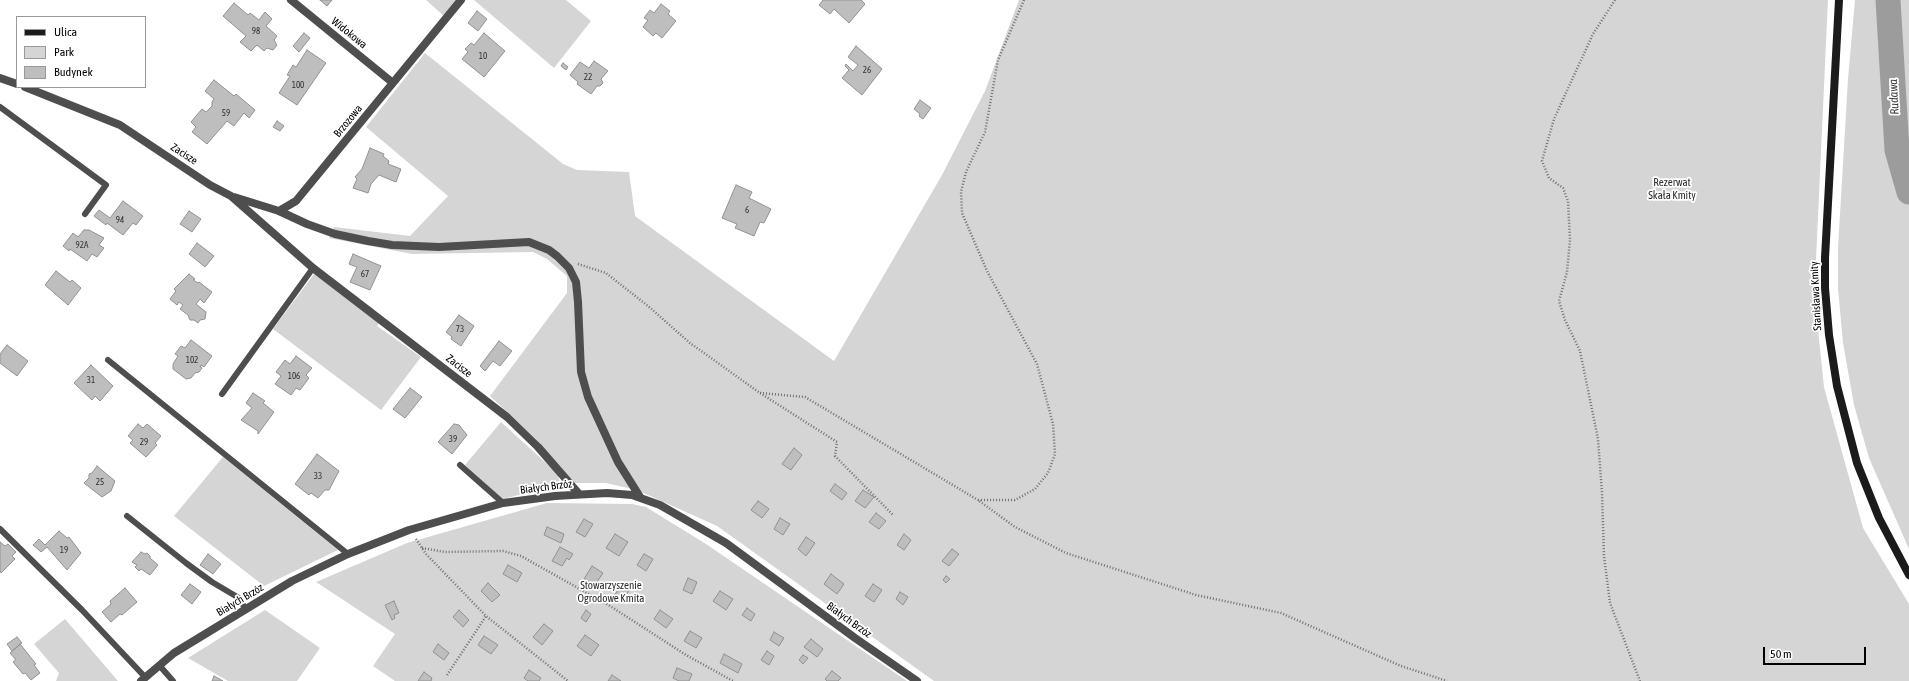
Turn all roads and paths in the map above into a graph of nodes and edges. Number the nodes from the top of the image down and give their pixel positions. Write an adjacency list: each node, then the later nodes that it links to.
1 (291, 0): 7 (street, Widokowa)
2 (460, 0): 7 (street, Brzozowa)
3 (1024, 0): 22 (path)
4 (1615, 0): 41 (path)
5 (1839, 0): 30 (main road, Stanisława Kmity)
6 (0, 78): 8 (street)
7 (393, 83): 12 (street, Brzozowa)
8 (16, 84)
9 (28, 88): 11 (street, Zacisze)
10 (0, 107): 13 (lane)
11 (231, 196): 12 (street); 15 (street, Zacisze)
12 (279, 211): 14 (street)
13 (85, 214)
14 (564, 261): 17 (path); 21 (street)
15 (313, 268): 18 (lane); 20 (street, Zacisze)
16 (108, 360): 29 (lane)
17 (760, 393): 22 (path); 24 (path)
18 (222, 394)
19 (460, 464): 23 (lane)
20 (579, 494): 21 (street, Białych Brzóz); 23 (street, Białych Brzóz)
21 (640, 497): 39 (street, Białych Brzóz)
22 (978, 500): 40 (path)
23 (503, 503): 29 (street, Białych Brzóz)
24 (893, 515)
25 (127, 516): 31 (lane)
26 (0, 529): 35 (lane)
27 (417, 540): 28 (path)
28 (422, 548): 32 (path); 38 (path)
29 (348, 554): 31 (street, Białych Brzóz)
30 (1909, 575)
31 (246, 610): 33 (street, Białych Brzóz)
32 (486, 616): 34 (path); 37 (path)
33 (159, 665): 35 (street, Białych Brzóz); 36 (lane)
34 (447, 675)
35 (143, 679)
36 (173, 681)
37 (568, 681)
38 (733, 681)
39 (918, 681)
40 (1447, 681)
41 (1640, 681)

